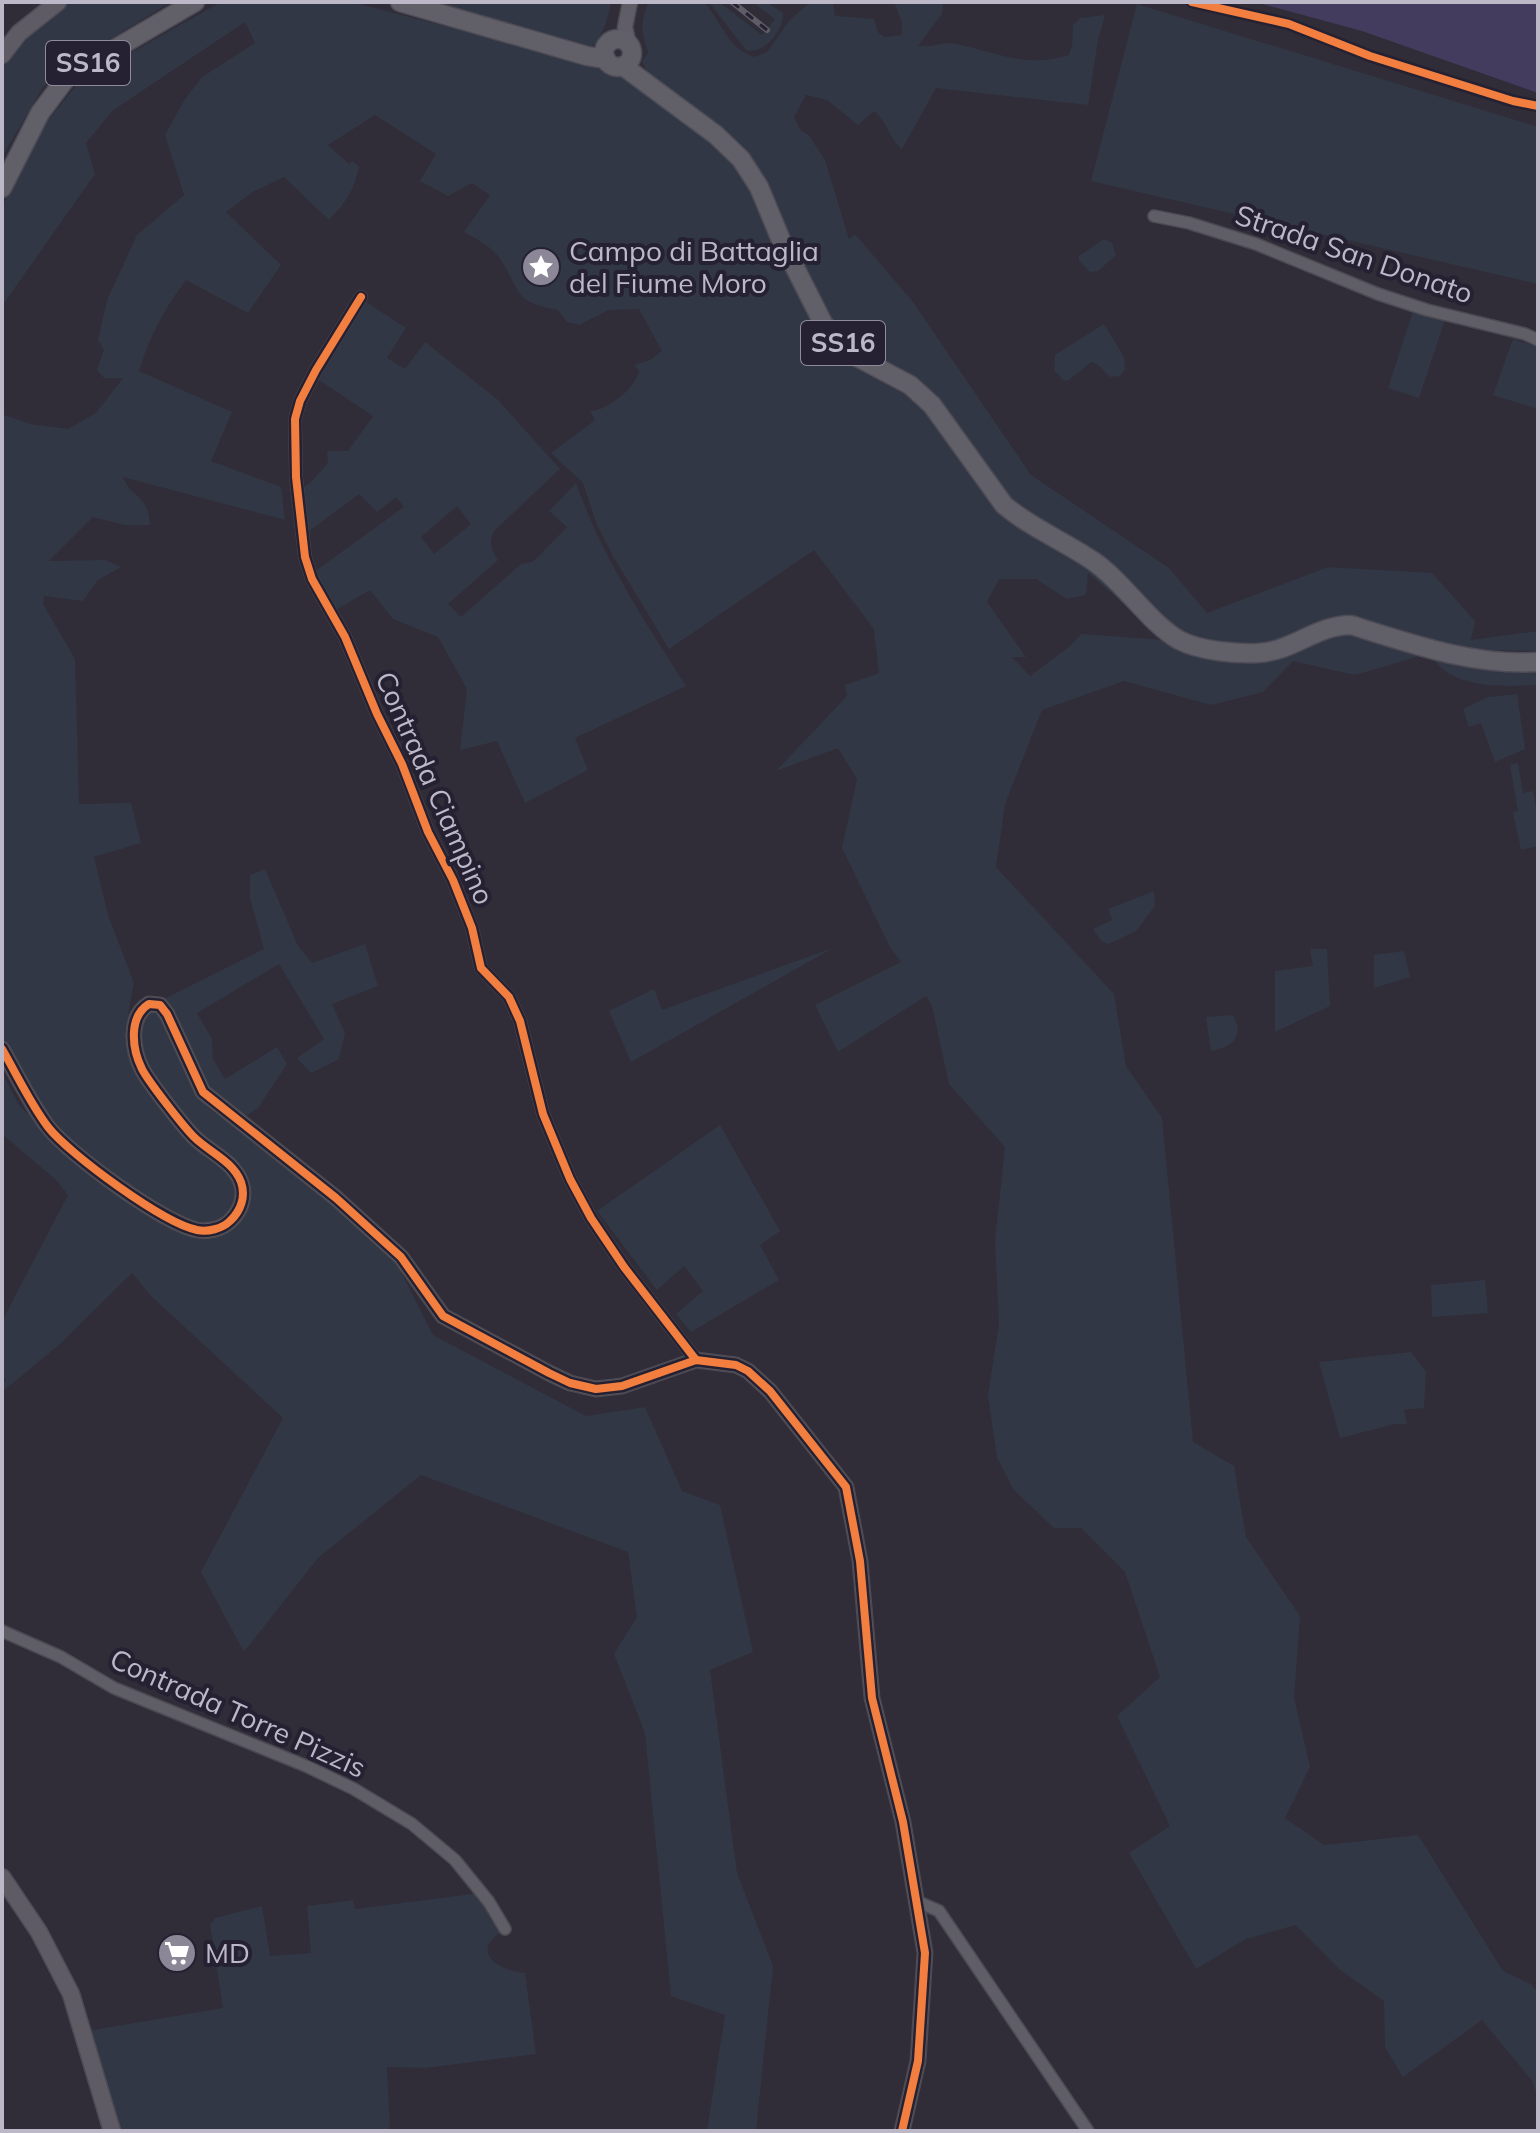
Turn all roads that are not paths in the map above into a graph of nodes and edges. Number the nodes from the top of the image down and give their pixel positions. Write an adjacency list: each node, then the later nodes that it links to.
1 (58, 2): 6 (main road)
2 (195, 2): 7 (main road, SS16)
3 (400, 2): 5 (main road, SS16)
4 (630, 2): 5 (street)
5 (615, 50): 12 (main road, SS16)
6 (2, 55)
7 (8, 166): 8 (main road, SS16)
8 (2, 188)
9 (1154, 216): 11 (street, Strada San Donato)
10 (361, 297): 14 (street, Contrada Ciampino)
11 (1538, 340)
12 (1538, 662)
13 (2, 1049): 14 (street)
14 (696, 1360): 17 (street)
15 (2, 1631): 18 (street, Contrada Torre Pizzis)
16 (2, 1877): 19 (main road)
17 (916, 1901): 20 (street); 21 (street)
18 (505, 1929)
19 (112, 2131)
20 (902, 2131)
21 (1088, 2131)

